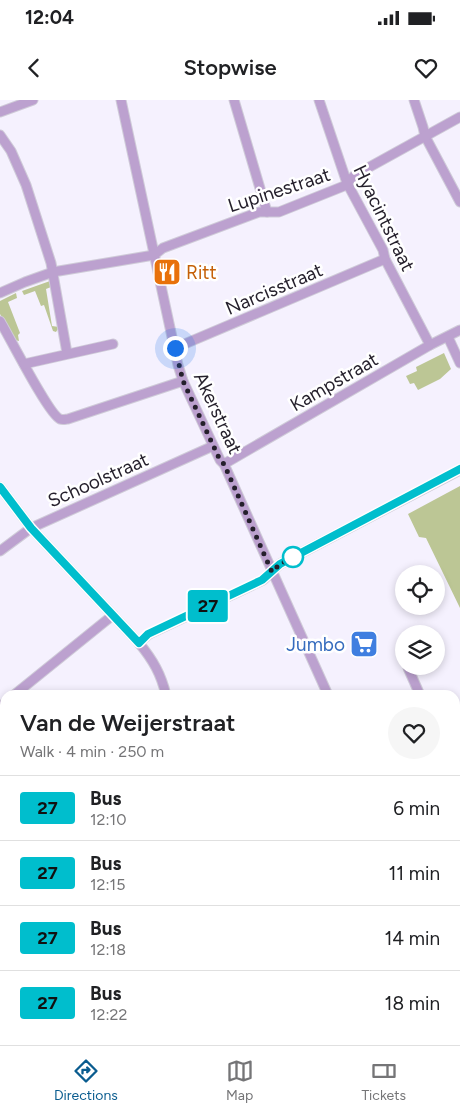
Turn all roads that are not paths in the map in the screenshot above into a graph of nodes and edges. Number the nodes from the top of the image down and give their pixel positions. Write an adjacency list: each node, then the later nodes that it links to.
1 (33, 100): 6 (street)
2 (121, 100): 14 (street, Akerstraat)
3 (234, 100): 13 (street)
4 (319, 100): 11 (street, Hyacintstraat)
5 (414, 100): 10 (street)
6 (11, 103): 7 (street)
7 (0, 112)
8 (460, 118): 10 (street, Lupinestraat)
9 (0, 135): 16 (street)
10 (425, 136): 11 (street, Lupinestraat); 12 (street)
11 (347, 183): 13 (street, Lupinestraat); 15 (street, Hyacintstraat)
12 (460, 200)
13 (266, 212): 14 (street, Lupinestraat)
14 (154, 255): 16 (street, Lupinestraat); 23 (street, Akerstraat)
15 (385, 259): 22 (street, Hyacintstraat); 23 (street, Narcisstraat)
16 (54, 272): 17 (street, Lupinestraat); 24 (street)
17 (0, 293)
18 (0, 321): 26 (street)
19 (460, 330): 20 (street, Kampstraat)
20 (448, 337): 22 (street, Kampstraat); 25 (street)
21 (113, 344): 24 (street)
22 (430, 345): 29 (street, Kampstraat)
23 (175, 348): 27 (street, Akerstraat)
24 (67, 354): 26 (street)
25 (460, 363)
26 (24, 364): 27 (street)
27 (183, 381): 28 (street, Akerstraat)
28 (213, 446): 29 (street, Akerstraat); 32 (street, Schoolstraat)
29 (224, 464): 34 (street, Akerstraat)
30 (460, 470): 34 (street)
31 (0, 487): 32 (street)
32 (31, 528): 33 (street, Schoolstraat); 35 (street)
33 (0, 551)
34 (272, 572): 36 (street); 40 (street, Akerstraat)
35 (113, 616): 36 (street); 38 (street)
36 (139, 643): 39 (street)
37 (411, 675): 41 (street)
38 (21, 690)
39 (165, 690)
40 (326, 690)
41 (418, 690)

